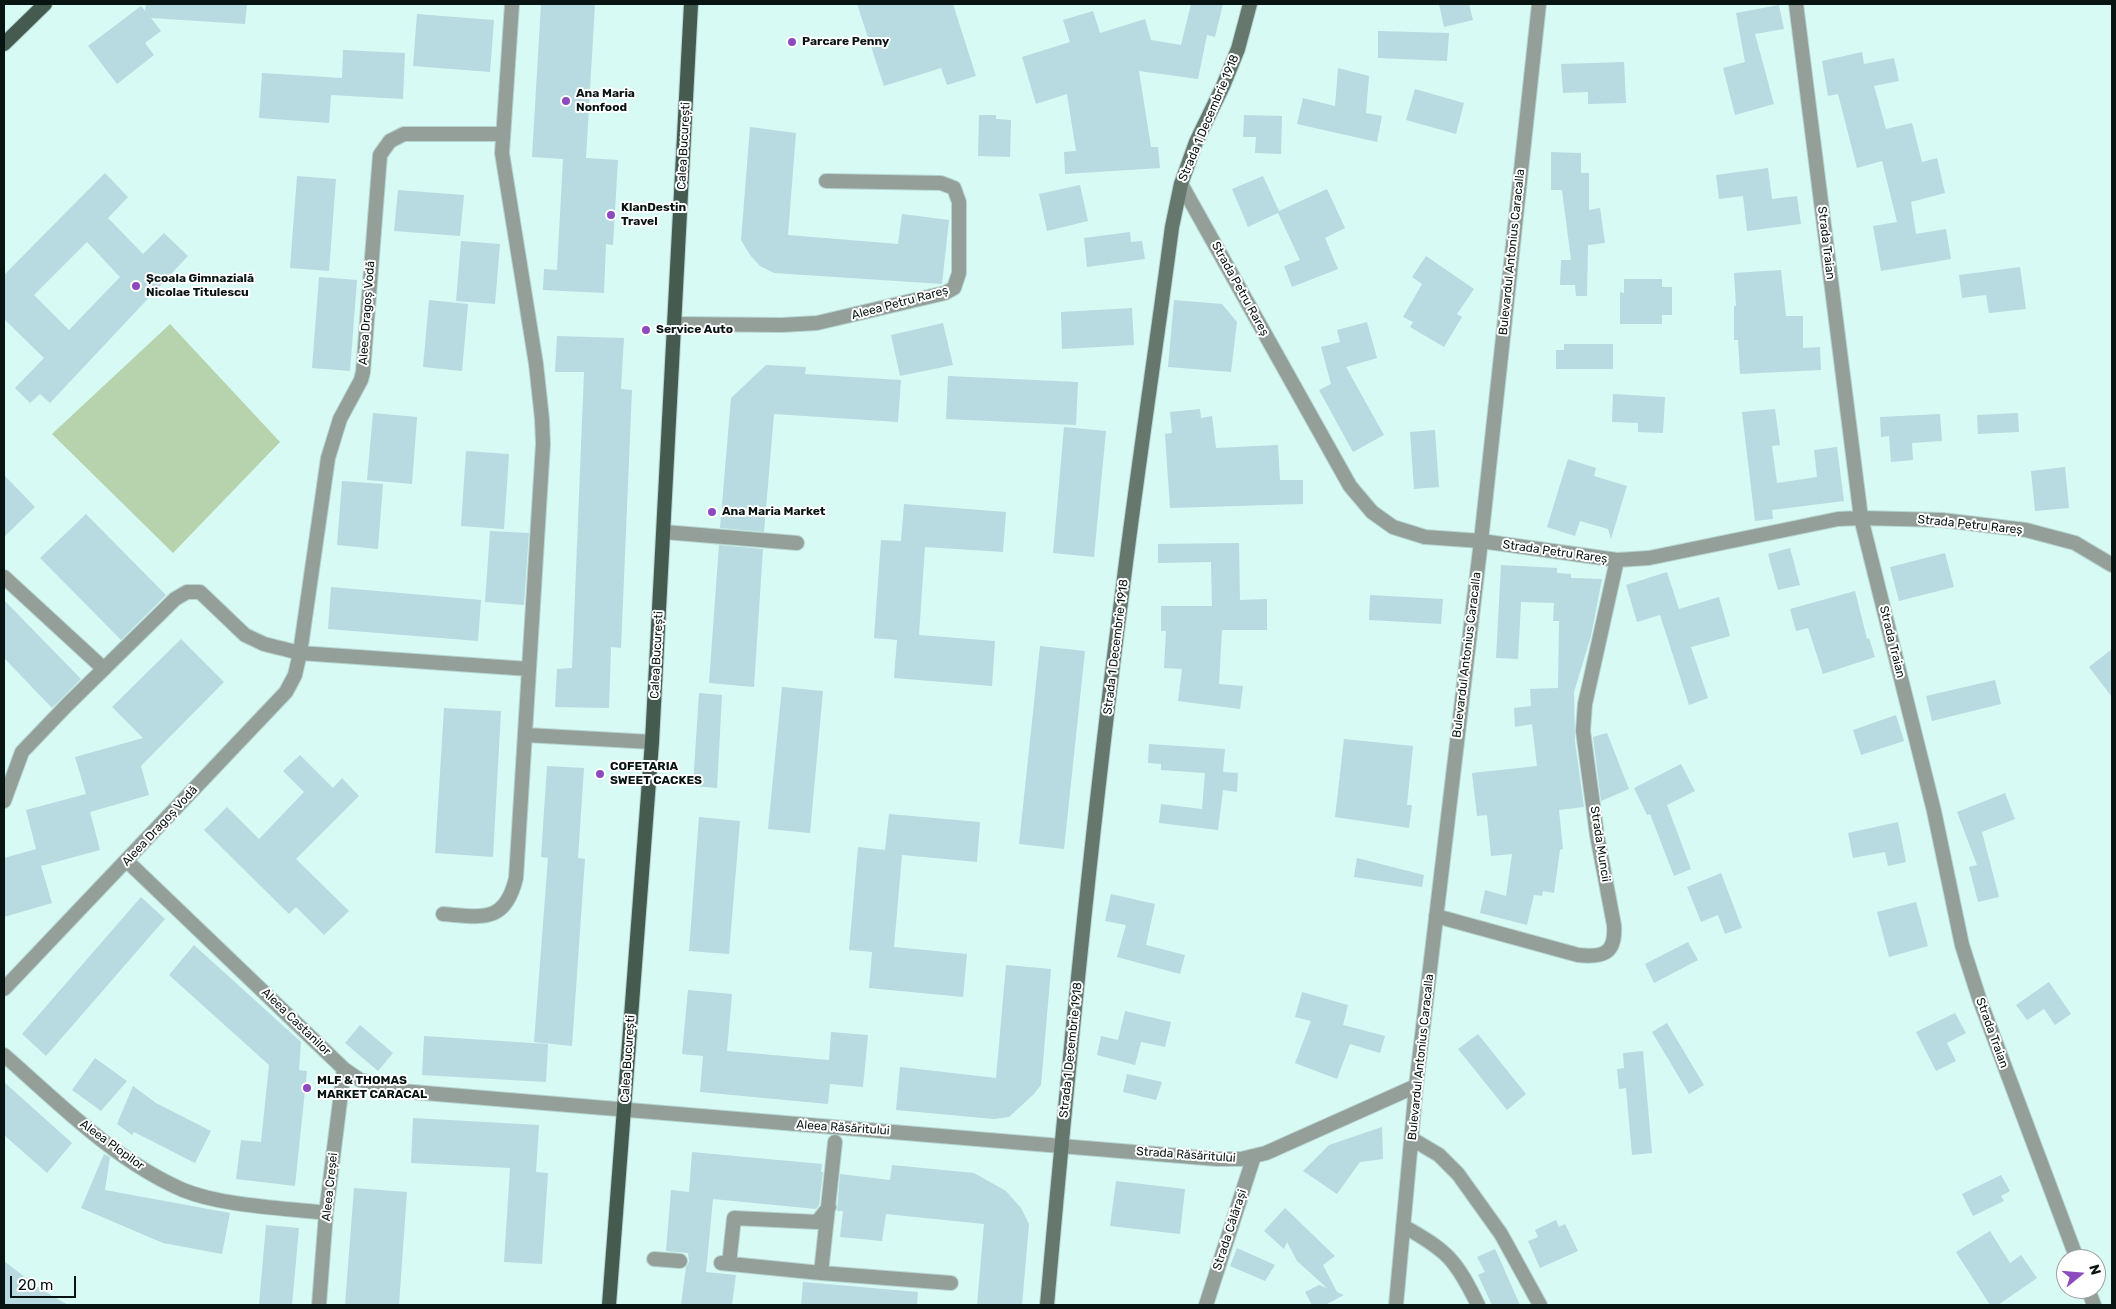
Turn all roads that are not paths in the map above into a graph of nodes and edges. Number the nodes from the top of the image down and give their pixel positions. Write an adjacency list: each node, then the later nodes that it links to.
1 (45, 4): 7 (main road)
2 (512, 4): 8 (street)
3 (691, 4): 11 (main road, Calea București)
4 (1250, 4): 10 (main road, Strada 1 Decembrie 1918)
5 (1539, 4): 14 (street, Bulevardul Antonius Caracalla)
6 (1796, 4): 12 (street, Strada Traian)
7 (4, 44)
8 (502, 134): 19 (street, Aleea Dragoș Vodă); 21 (street)
9 (826, 181): 11 (street, Aleea Petru Rareș)
10 (1181, 184): 14 (street, Strada Petru Rareș); 35 (main road, Strada 1 Decembrie 1918)
11 (676, 324): 13 (main road, Calea București)
12 (1861, 518): 16 (street, Strada Petru Rareș); 17 (street, Strada Petru Rareș); 40 (street, Strada Traian)
13 (664, 532): 15 (street); 23 (main road, Calea București)
14 (1481, 541): 16 (street, Strada Petru Rareș); 27 (street, Bulevardul Antonius Caracalla)
15 (797, 543)
16 (1617, 560): 27 (street, Strada Muncii)
17 (2112, 565)
18 (4, 577): 20 (street)
19 (300, 653): 20 (street); 21 (street); 25 (street, Aleea Dragoș Vodă)
20 (104, 669): 24 (street)
21 (529, 669): 22 (street)
22 (526, 735): 23 (street); 26 (street)
23 (652, 742): 32 (main road, Calea București)
24 (4, 801)
25 (127, 861): 28 (street, Aleea Dragoș Vodă); 30 (street, Aleea Castanilor)
26 (443, 914)
27 (1436, 916): 31 (street, Bulevardul Antonius Caracalla)
28 (4, 990)
29 (4, 1055): 38 (street, Aleea Plopilor)
30 (344, 1069): 32 (street, Aleea Castanilor); 38 (street, Aleea Creșei)
31 (1416, 1086): 33 (street, Bulevardul Antonius Caracalla); 36 (street, Strada Răsăritului)
32 (624, 1111): 35 (street, Aleea Răsăritului); 46 (main road, Calea București)
33 (1412, 1139): 39 (street, Bulevardul Antonius Caracalla); 51 (street)
34 (835, 1142): 37 (street)
35 (1061, 1145): 36 (street, Strada Răsăritului); 47 (main road, Strada 1 Decembrie 1918)
36 (1254, 1156): 48 (street, Strada Călărași)
37 (829, 1206): 43 (street); 43 (street)
38 (326, 1213): 45 (street, Aleea Creșei)
39 (1403, 1226): 49 (street, Bulevardul Antonius Caracalla); 50 (street)
40 (2073, 1249)
41 (654, 1259): 42 (street)
42 (680, 1261)
43 (821, 1273): 44 (street)
44 (951, 1283)
45 (319, 1305)
46 (609, 1305)
47 (1047, 1305)
48 (1206, 1305)
49 (1396, 1305)
50 (1478, 1305)
51 (1540, 1305)

